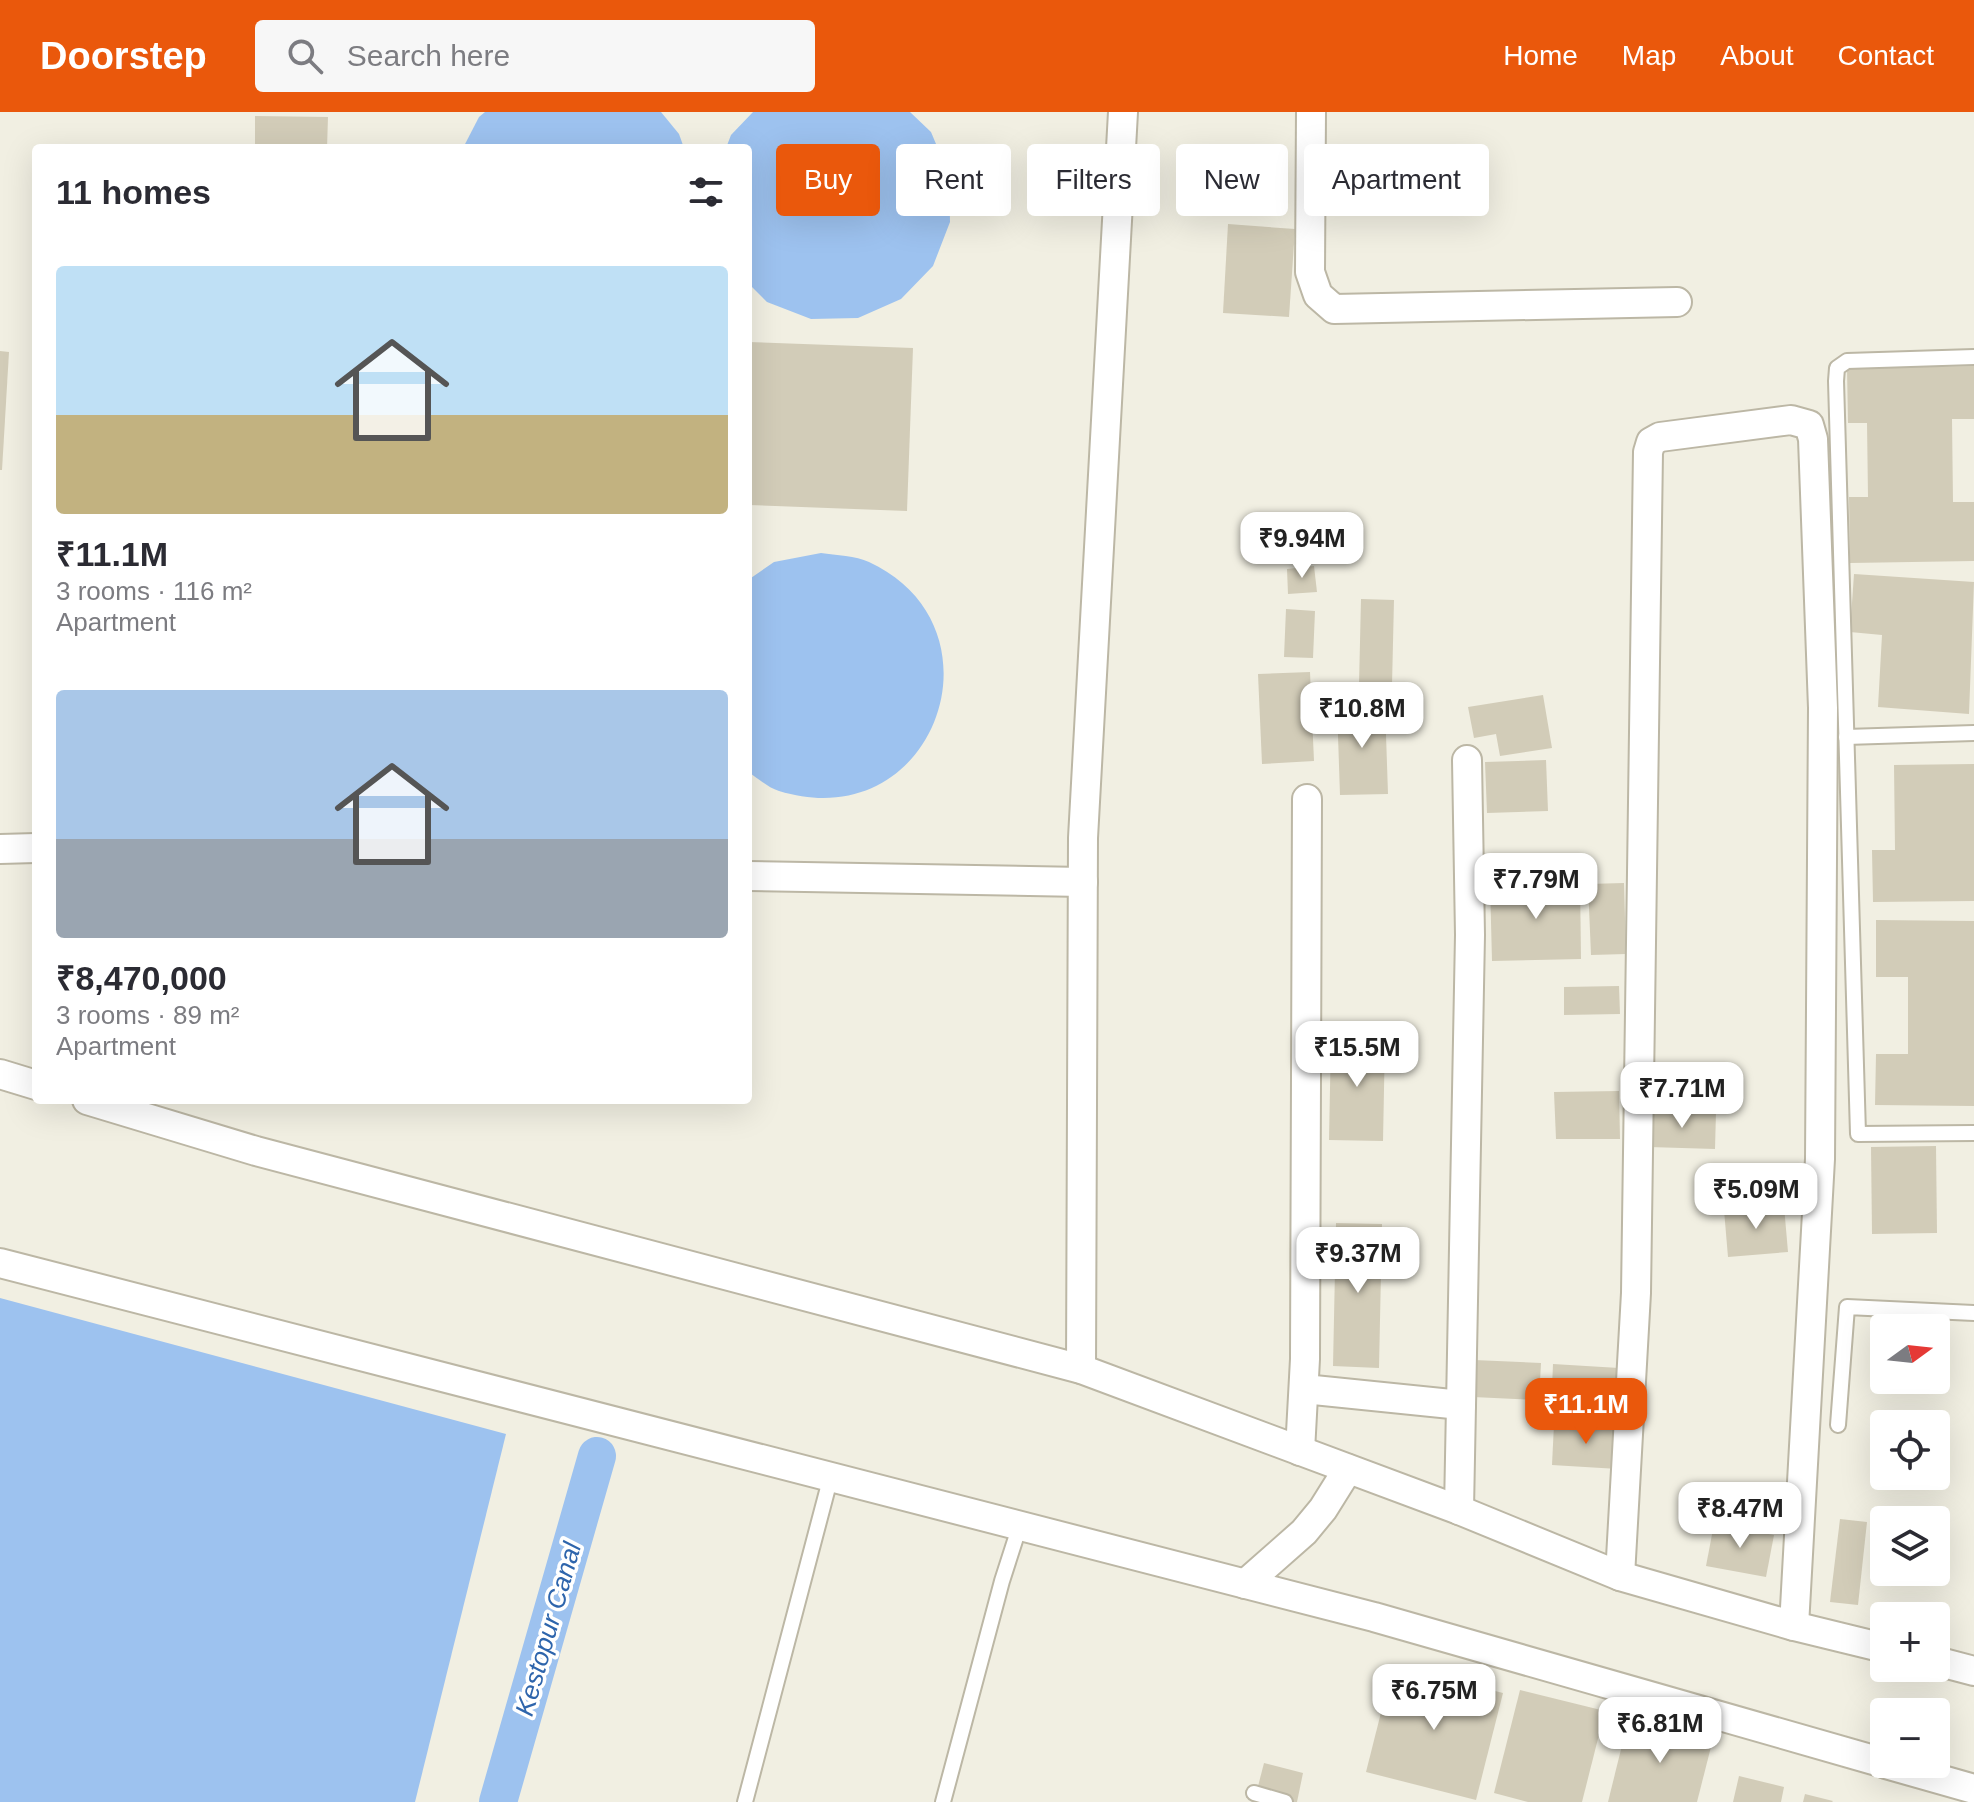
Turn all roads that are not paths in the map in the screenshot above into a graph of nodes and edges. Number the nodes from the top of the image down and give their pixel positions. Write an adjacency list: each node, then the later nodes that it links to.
1 (1123, 112): 12 (street)
2 (1311, 112): 3 (street)
3 (1677, 302)
4 (1974, 357): 6 (lane)
5 (1974, 733): 6 (lane)
6 (1846, 737): 16 (lane)
7 (1467, 760): 21 (street)
8 (1307, 799): 20 (street)
9 (32, 848): 10 (street)
10 (0, 849)
11 (752, 876): 12 (street)
12 (1083, 882): 19 (street)
13 (0, 1074): 14 (street)
14 (32, 1084)
15 (100, 1104): 19 (street)
16 (1974, 1133)
17 (0, 1263): 25 (street)
18 (1974, 1313): 22 (lane)
19 (1081, 1369): 23 (street)
20 (1304, 1389): 21 (street); 23 (street)
21 (1461, 1405): 26 (street)
22 (1838, 1425)
23 (1300, 1451): 24 (street)
24 (1348, 1469): 26 (street); 29 (street)
25 (827, 1487): 27 (street); 38 (lane)
26 (1459, 1510): 28 (street)
27 (1016, 1536): 29 (street); 39 (lane)
28 (1620, 1576): 30 (street); 30 (street)
29 (1245, 1584): 34 (street)
30 (1794, 1626): 31 (street)
31 (1870, 1645)
32 (1950, 1665): 33 (street)
33 (1974, 1671)
34 (1870, 1760)
35 (1935, 1778): 36 (street)
36 (1974, 1789)
37 (1254, 1793): 40 (lane)
38 (745, 1802)
39 (943, 1802)
40 (1285, 1802)

